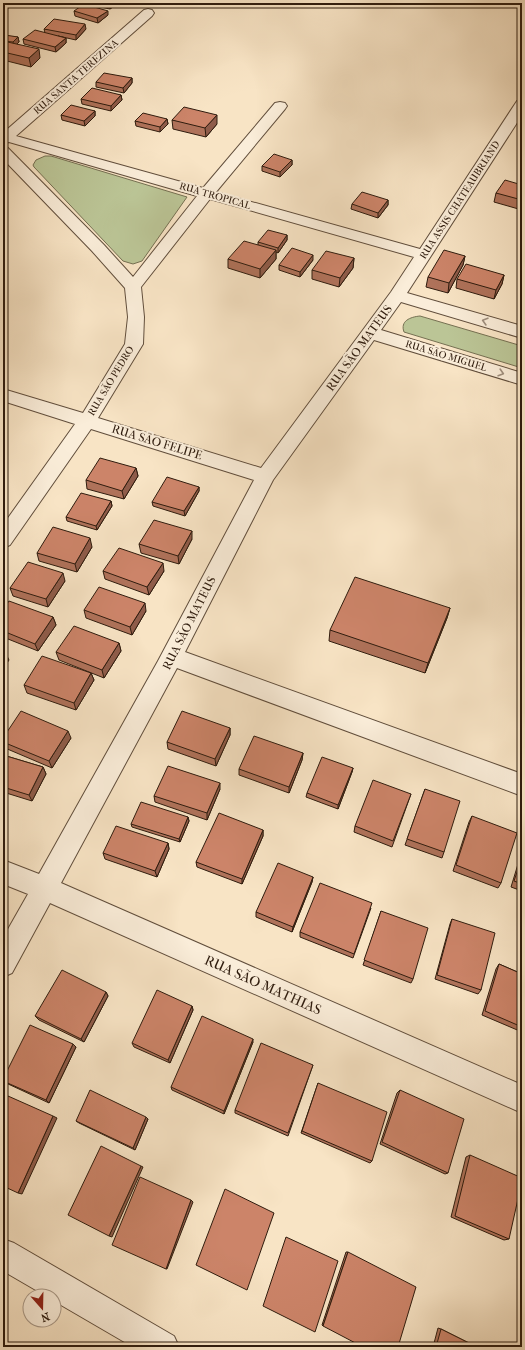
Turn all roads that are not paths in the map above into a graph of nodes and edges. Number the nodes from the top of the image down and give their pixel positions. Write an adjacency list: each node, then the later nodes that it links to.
1 (148, 13): 4 (street, RUA SANTA TEREZINA)
2 (522, 104): 6 (street, RUA ASSIS CHATEAUBRIAND)
3 (280, 106): 5 (street)
4 (4, 143): 5 (street, RUA TROPICAL); 7 (street)
5 (207, 194): 6 (street, RUA TROPICAL); 7 (street)
6 (425, 255): 8 (street, RUA ASSIS CHATEAUBRIAND)
7 (133, 287): 13 (street, RUA SÃO PEDRO)
8 (397, 296): 9 (street, one-way to 8); 10 (street, RUA SÃO MATEUS)
9 (522, 332)
10 (370, 333): 11 (street, RUA SÃO MIGUEL, one-way to 11); 14 (street, RUA SÃO MATEUS)
11 (522, 379)
12 (3, 395): 13 (street, RUA SÃO FELIPE)
13 (88, 420): 14 (street, RUA SÃO FELIPE); 15 (street, RUA SÃO PEDRO)
14 (265, 476): 16 (street, RUA SÃO MATEUS)
15 (3, 540)
16 (172, 657): 17 (street); 19 (street, RUA SÃO MATEUS)
17 (522, 785)
18 (3, 872): 19 (street, RUA SÃO MATHIAS)
19 (45, 888): 20 (street, RUA SÃO MATEUS); 21 (street, RUA SÃO MATHIAS)
20 (3, 964)
21 (522, 1099)
22 (3, 1254): 23 (street)
23 (163, 1347)

